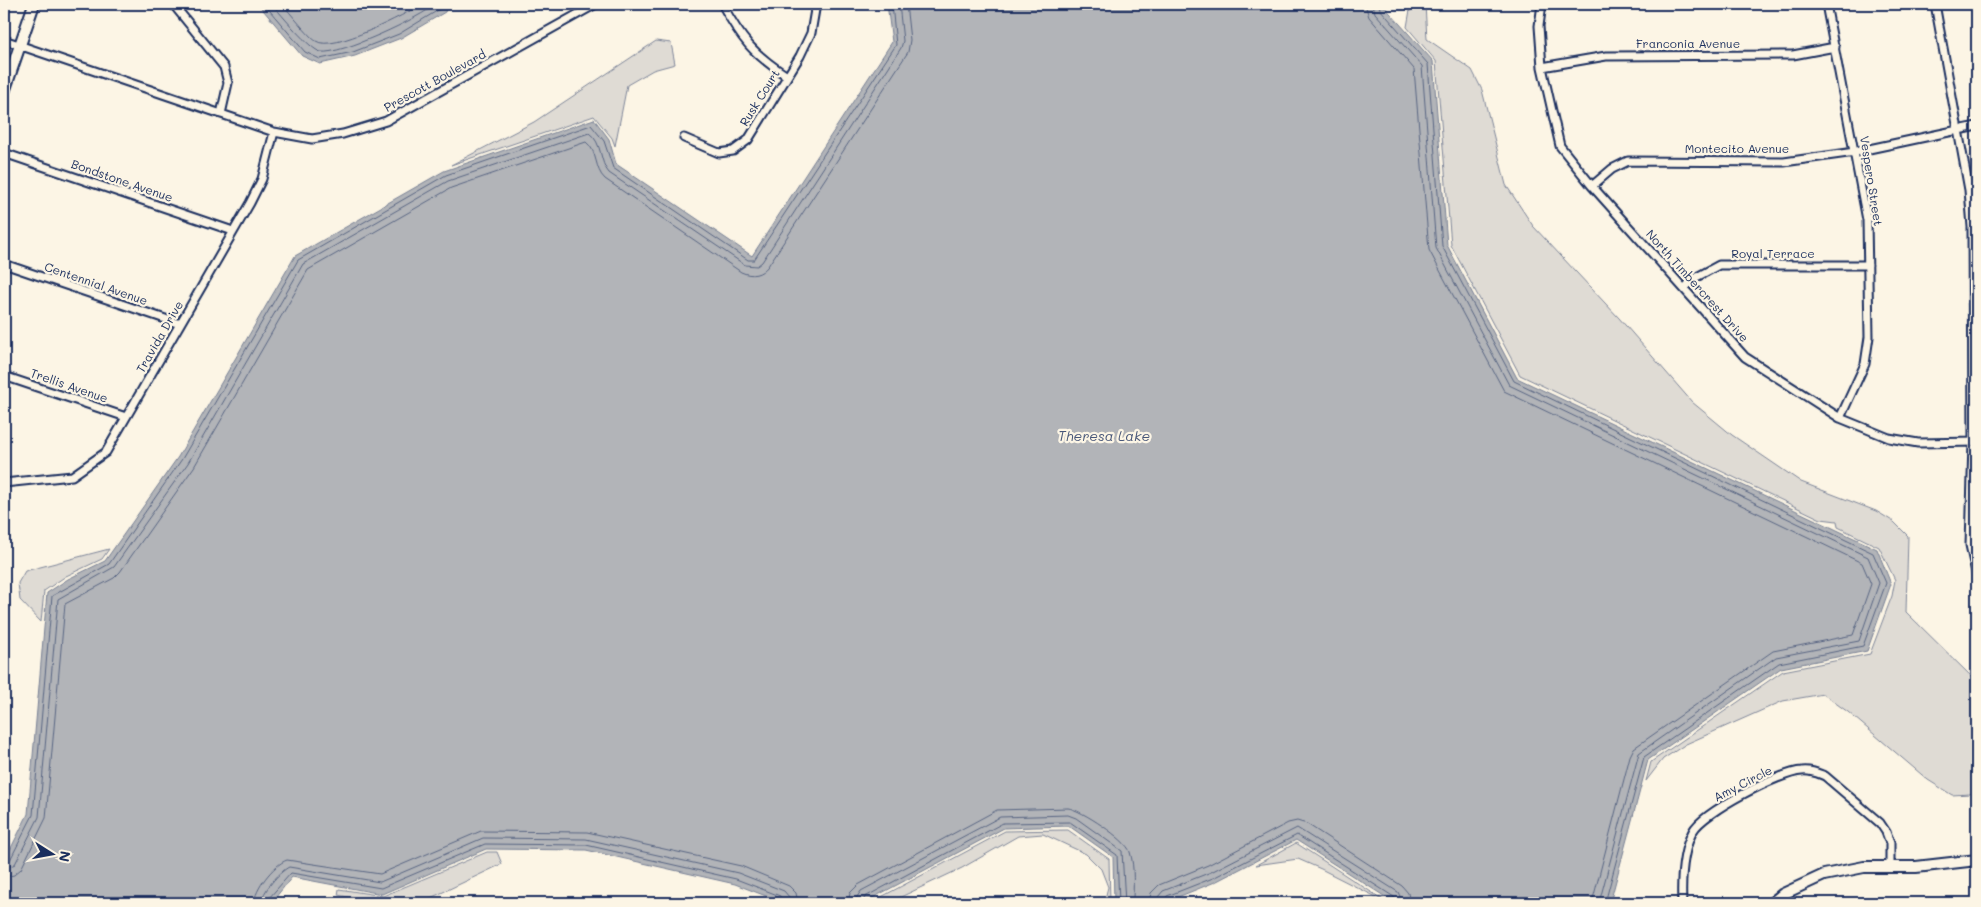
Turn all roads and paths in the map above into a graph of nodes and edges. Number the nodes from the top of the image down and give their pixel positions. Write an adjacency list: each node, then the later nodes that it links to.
1 (34, 4): 10 (street)
2 (173, 4): 15 (street)
3 (596, 4): 18 (street, Prescott Boulevard)
4 (722, 4): 13 (street)
5 (816, 4): 13 (street, Rusk Court)
6 (1542, 4): 12 (street, North Timbercrest Drive)
7 (1826, 4): 11 (street, Vespero Street)
8 (1935, 4): 17 (street)
9 (4, 40): 10 (street)
10 (19, 46): 14 (street); 15 (street)
11 (1835, 47): 12 (street, Franconia Avenue); 20 (street, Vespero Street)
12 (1542, 67): 22 (street, North Timbercrest Drive)
13 (787, 76): 19 (street, Rusk Court)
14 (4, 92)
15 (222, 114): 18 (street, Prescott Boulevard)
16 (1977, 126): 17 (street, Montecito Avenue)
17 (1957, 130): 20 (street, Montecito Avenue); 31 (street)
18 (274, 132): 23 (street, Travida Drive)
19 (684, 138)
20 (1855, 152): 22 (street, Montecito Avenue); 25 (street, Vespero Street)
21 (4, 153): 23 (street, Bondstone Avenue)
22 (1592, 186): 26 (street, North Timbercrest Drive)
23 (233, 231): 27 (street, Travida Drive)
24 (4, 264): 27 (street, Centennial Avenue)
25 (1868, 265): 26 (street, Royal Terrace); 30 (street, Vespero Street)
26 (1685, 288): 30 (street, North Timbercrest Drive)
27 (180, 324): 29 (street, Travida Drive)
28 (4, 376): 29 (street, Trellis Avenue)
29 (126, 417): 32 (street, Travida Drive)
30 (1840, 418): 31 (street, North Timbercrest Drive)
31 (1975, 442): 33 (street)
32 (4, 483)
33 (1977, 577)
34 (1977, 860): 35 (street)
35 (1890, 866): 36 (street, Amy Circle); 37 (street)
36 (1682, 903)
37 (1772, 903)

